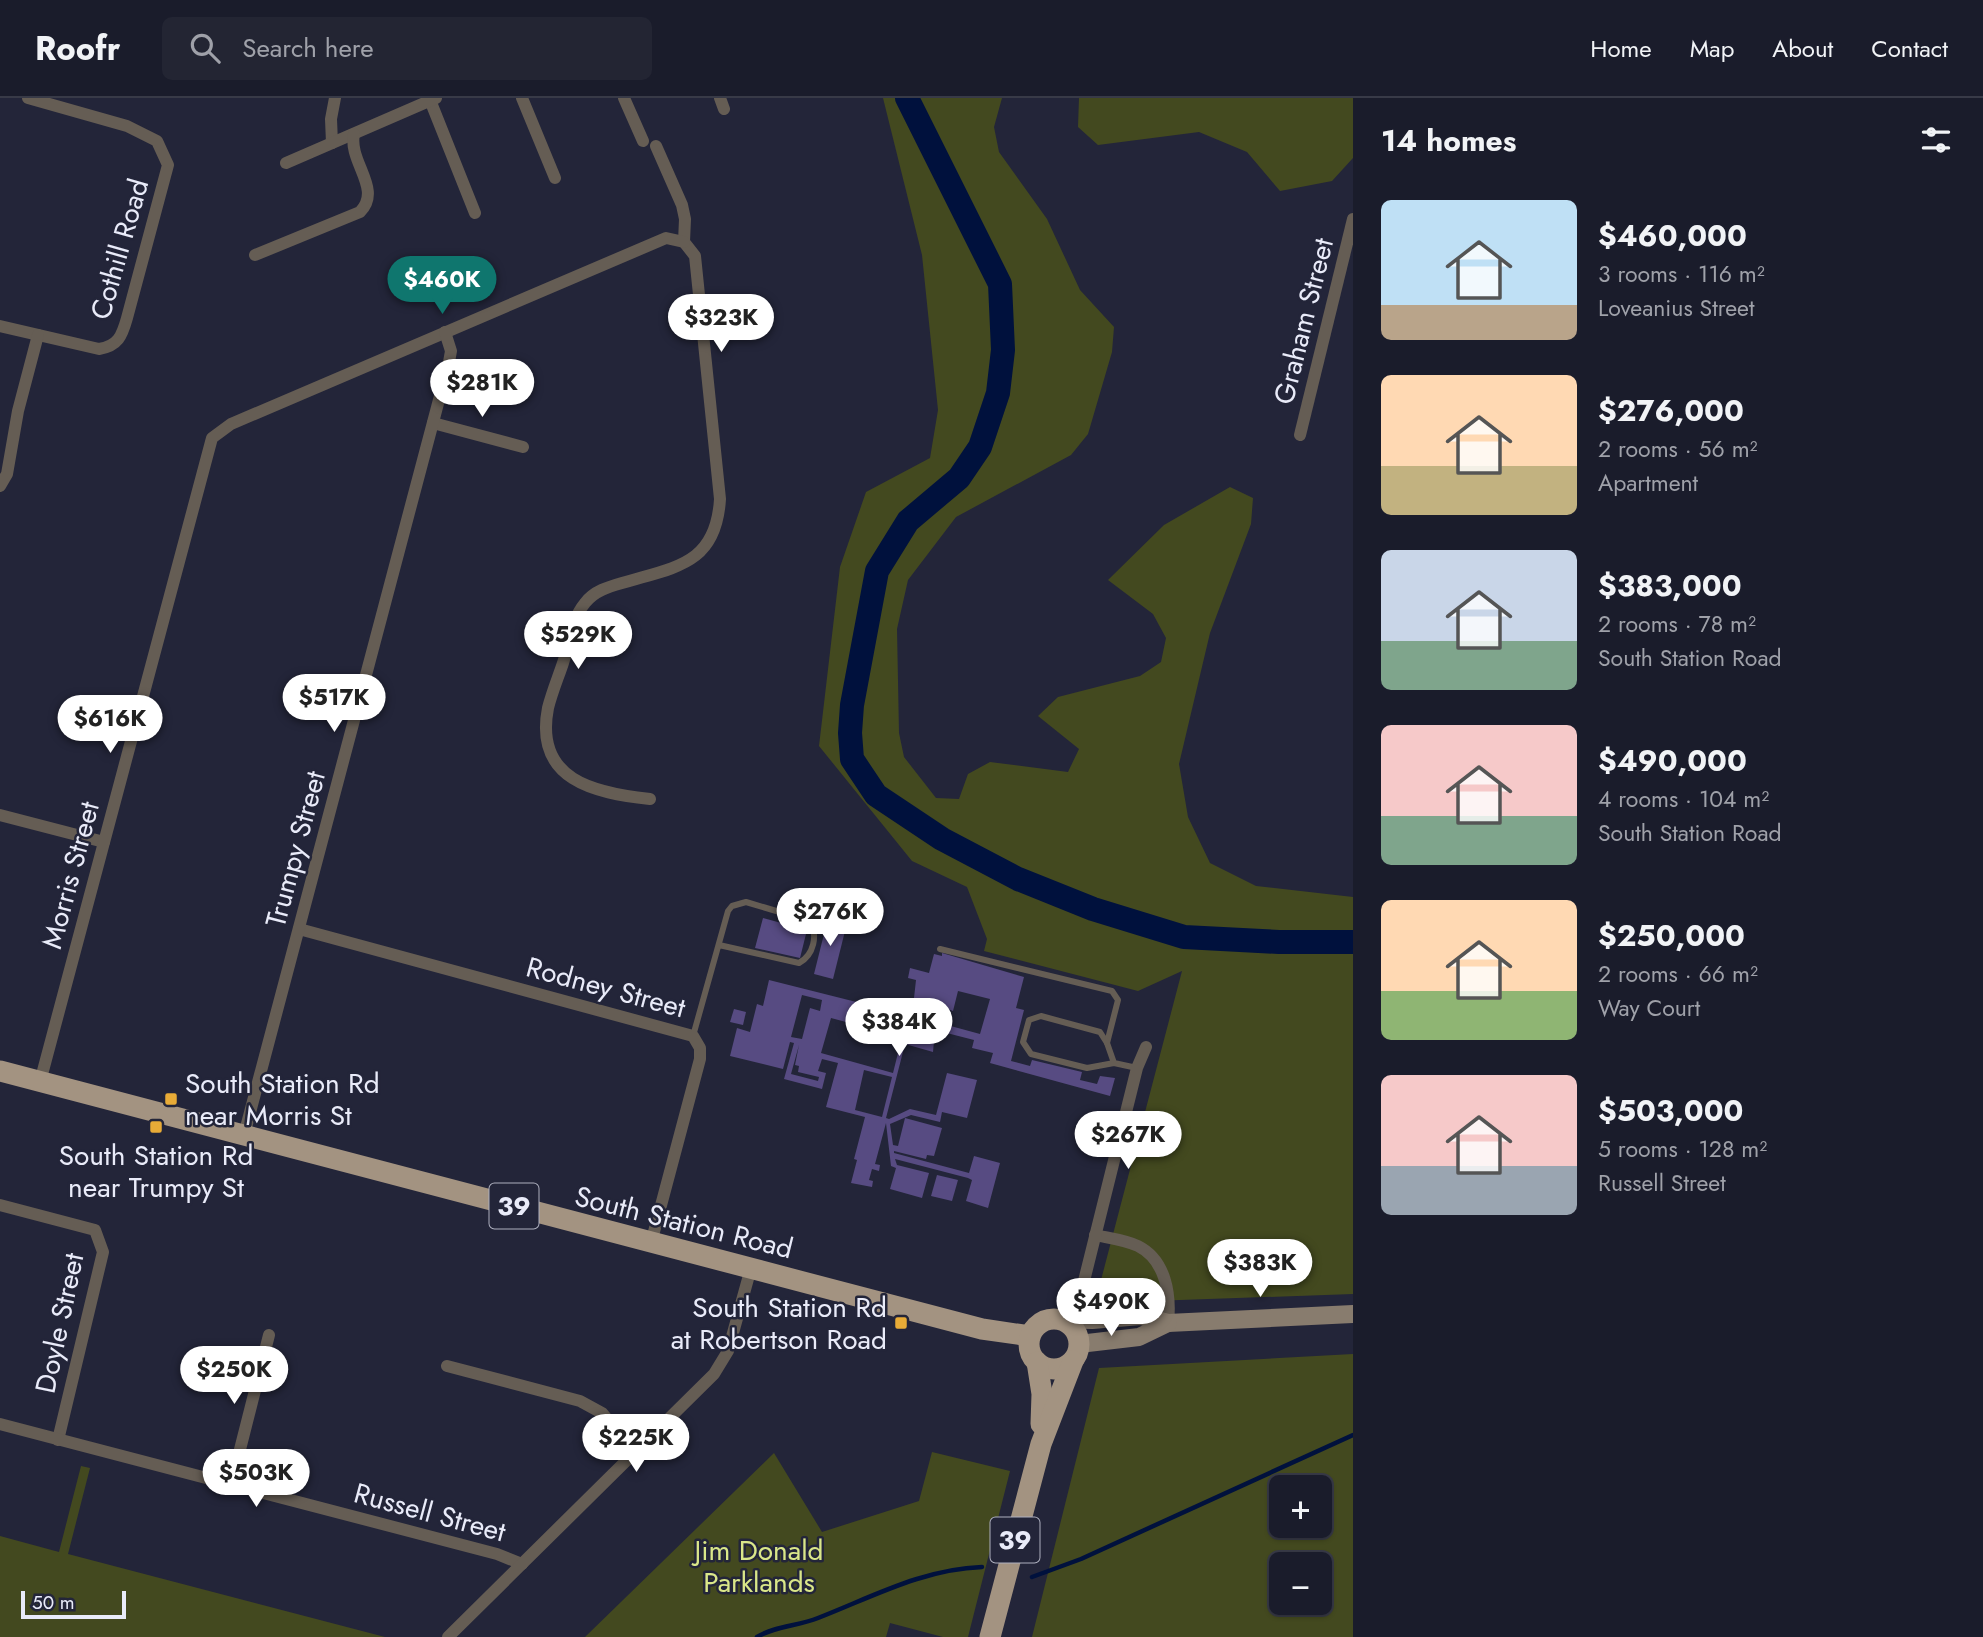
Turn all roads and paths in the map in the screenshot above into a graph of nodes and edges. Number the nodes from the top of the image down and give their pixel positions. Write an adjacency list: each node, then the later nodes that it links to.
1 (28, 98): 18 (street, Cothill Road)
2 (335, 98): 8 (street)
3 (523, 98): 11 (street)
4 (624, 98): 7 (street)
5 (433, 99): 6 (street); 12 (street)
6 (354, 134): 8 (street); 15 (street)
7 (643, 141)
8 (332, 143): 10 (street)
9 (656, 146): 14 (street)
10 (286, 163)
11 (555, 178)
12 (475, 213)
13 (1353, 219): 20 (street, Graham Street)
14 (684, 242): 17 (street); 23 (street)
15 (255, 255)
16 (0, 326): 18 (street)
17 (445, 332): 19 (street, Trumpy Street); 25 (street, Morris Street)
18 (37, 335): 22 (street)
19 (433, 423): 21 (street); 26 (street, Trumpy Street)
20 (1300, 435)
21 (523, 447)
22 (0, 486)
23 (650, 799)
24 (0, 815): 25 (street)
25 (104, 842): 35 (street, Morris Street)
26 (299, 929): 29 (street, Rodney Street); 36 (street, Trumpy Street)
27 (719, 945): 27 (lane); 29 (lane)
28 (940, 949): 30 (lane)
29 (693, 1036): 39 (street, Rodney Street)
30 (1107, 1043): 32 (lane); 32 (lane)
31 (1146, 1047): 33 (street)
32 (1114, 1063): 33 (lane)
33 (1137, 1068): 38 (street)
34 (0, 1071): 35 (main road, South Station Road / 39)
35 (40, 1082): 36 (main road, South Station Road / 39)
36 (244, 1135): 39 (main road, South Station Road / 39)
37 (0, 1205): 51 (street, Doyle Street)
38 (1096, 1235): 41 (street); 44 (street)
39 (651, 1243): 40 (main road, South Station Road / 39)
40 (751, 1268): 46 (main road, South Station Road / 39); 53 (street)
41 (1083, 1285)
42 (1353, 1314): 44 (main road)
43 (1058, 1319): 44 (main road); 46 (main road); 47 (main road)
44 (1168, 1323): 47 (main road)
45 (269, 1335): 54 (street)
46 (1030, 1336): 48 (main road, 39)
47 (1076, 1352): 48 (main road); 52 (main road, 39)
48 (1037, 1362): 52 (main road, 39)
49 (447, 1366): 53 (street)
50 (0, 1424): 51 (street, Russell Street)
51 (58, 1440): 54 (street, Russell Street)
52 (1041, 1444): 57 (main road, 39)
53 (635, 1452): 55 (street)
54 (231, 1485): 55 (street, Russell Street)
55 (522, 1564): 56 (street)
56 (448, 1637)
57 (990, 1637)

